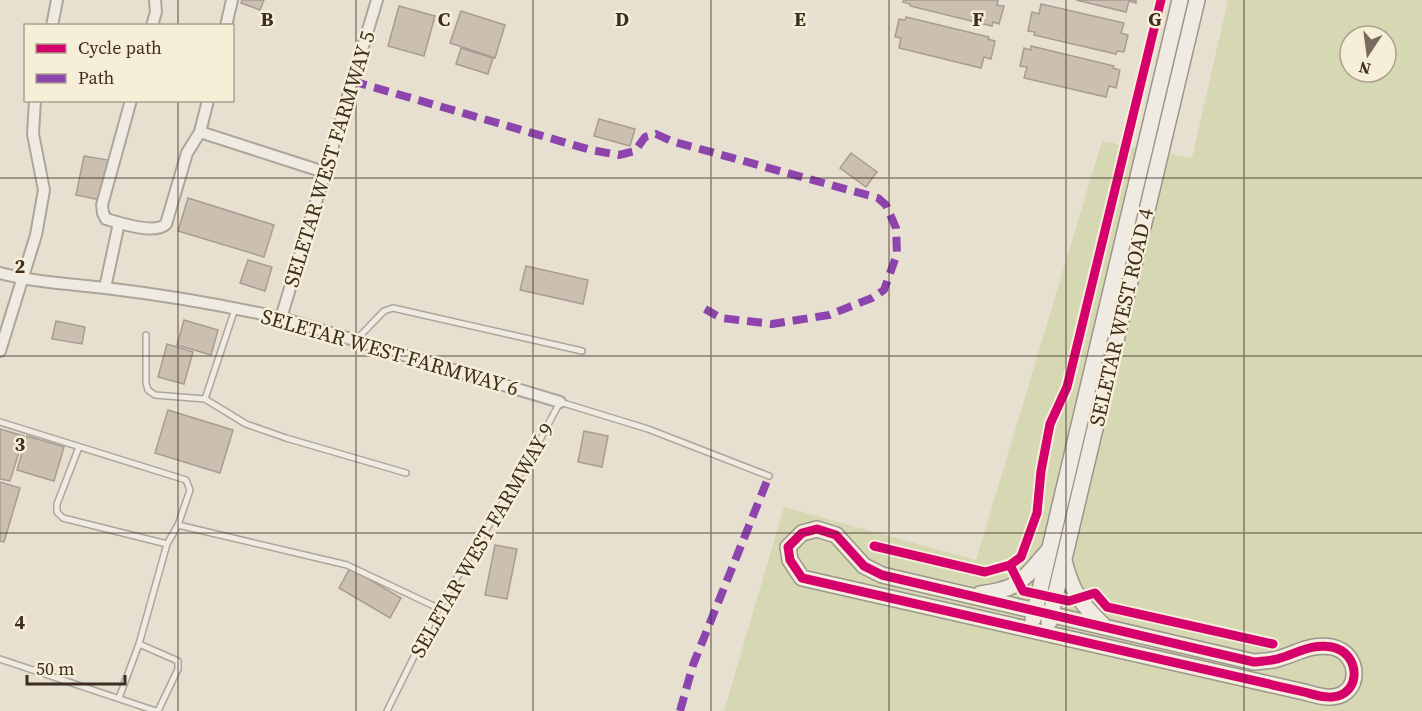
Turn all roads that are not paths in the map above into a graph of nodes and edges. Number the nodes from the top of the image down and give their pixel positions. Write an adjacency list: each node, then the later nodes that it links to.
1 (57, 0): 7 (street)
2 (155, 0): 8 (street)
3 (232, 0): 9 (street)
4 (376, 0): 14 (street, SELETAR WEST FARMWAY 5)
5 (1180, 0): 33 (main road, SELETAR WEST ROAD 4)
6 (1197, 0): 34 (main road, SELETAR WEST ROAD 4)
7 (52, 24)
8 (153, 24)
9 (226, 24)
10 (35, 102): 17 (street)
11 (130, 102): 15 (street)
12 (208, 102): 13 (street)
13 (200, 132): 14 (street); 15 (street)
14 (324, 172): 20 (street, SELETAR WEST FARMWAY 5)
15 (119, 223): 18 (street)
16 (0, 273): 17 (street, SELETAR WEST FARMWAY 6)
17 (22, 279): 18 (street, SELETAR WEST FARMWAY 6); 23 (street)
18 (105, 288): 19 (street, SELETAR WEST FARMWAY 6)
19 (235, 308): 20 (street, SELETAR WEST FARMWAY 6); 25 (lane)
20 (281, 318): 22 (street, SELETAR WEST FARMWAY 6)
21 (146, 335): 25 (lane)
22 (356, 340): 24 (lane); 26 (street, SELETAR WEST FARMWAY 6)
23 (0, 351)
24 (582, 351)
25 (205, 399): 29 (lane)
26 (560, 402): 30 (lane, SELETAR WEST FARMWAY 6); 36 (lane, SELETAR WEST FARMWAY 9)
27 (0, 422): 28 (lane)
28 (79, 447): 31 (lane); 32 (lane)
29 (406, 473)
30 (769, 477)
31 (178, 525): 32 (lane); 36 (lane)
32 (167, 544): 42 (lane)
33 (1049, 550): 35 (main road); 37 (main road, SELETAR WEST ROAD 4)
34 (1064, 558): 38 (main road, SELETAR WEST ROAD 4); 39 (main road)
35 (972, 595): 37 (main road); 40 (main road)
36 (438, 608): 46 (lane, SELETAR WEST FARMWAY 9)
37 (1035, 610): 38 (main road); 40 (main road, SELETAR WEST ROAD 4)
38 (1051, 613): 39 (main road); 41 (main road, SELETAR WEST ROAD 4)
39 (1103, 626): 41 (main road)
40 (1030, 631): 41 (main road)
41 (1046, 634)
42 (139, 644): 44 (lane); 45 (lane)
43 (0, 659): 44 (lane)
44 (119, 698): 45 (lane)
45 (157, 711)
46 (387, 711)

